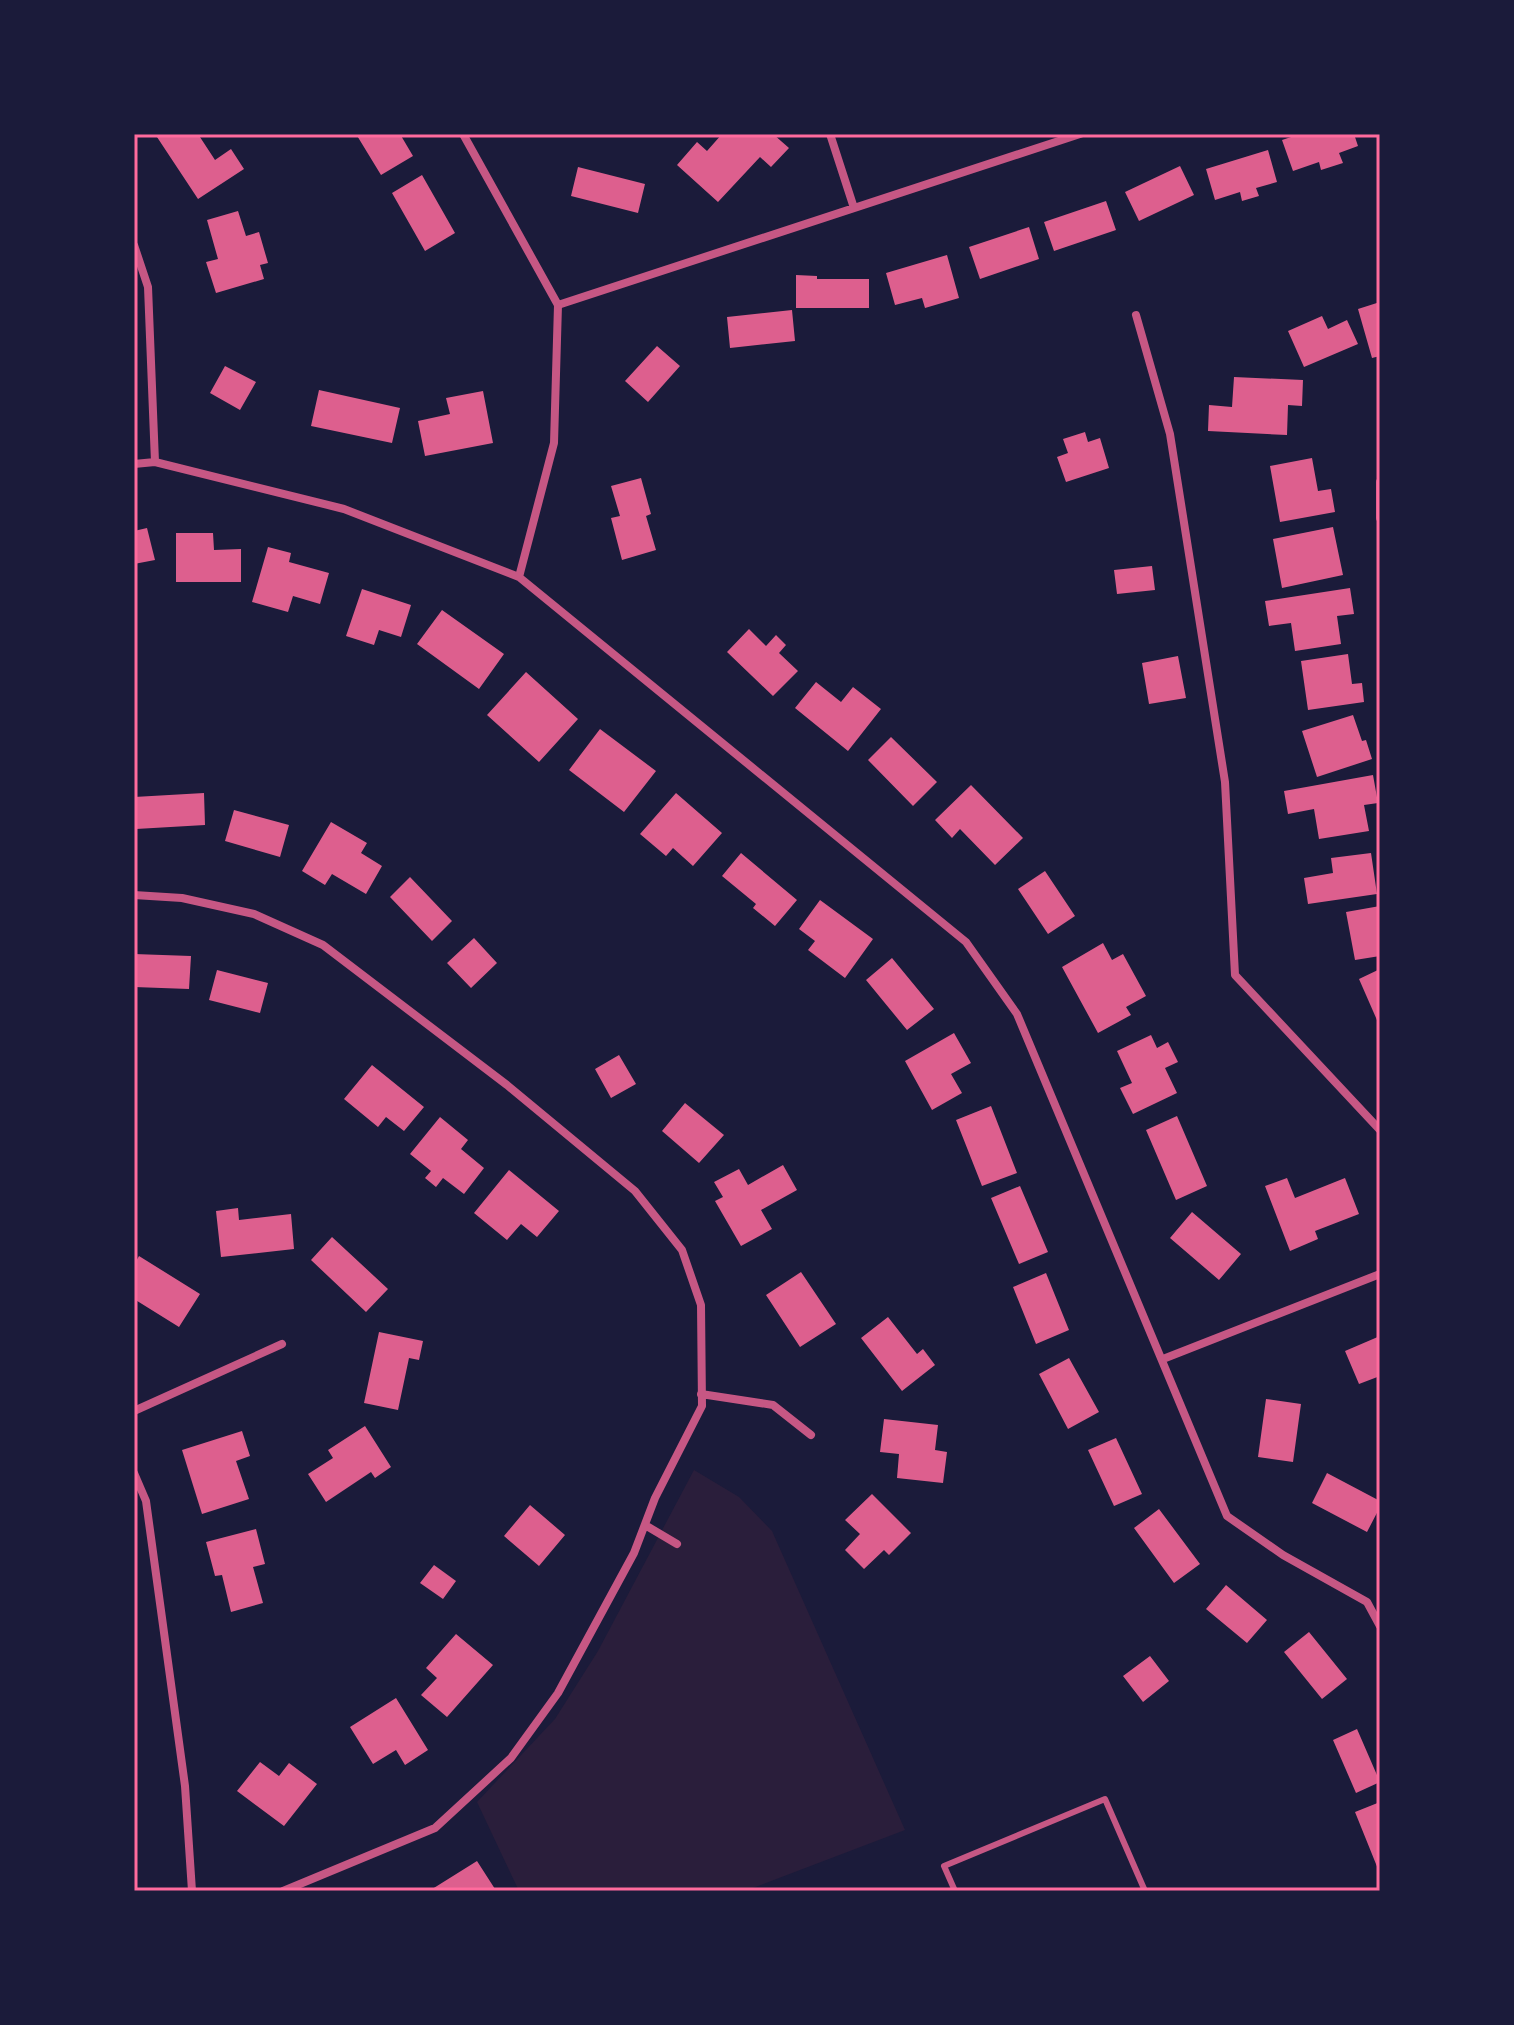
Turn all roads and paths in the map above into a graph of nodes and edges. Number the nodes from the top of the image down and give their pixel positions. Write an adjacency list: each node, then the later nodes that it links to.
1 (463, 134): 6 (street)
2 (830, 134): 4 (street)
3 (1080, 134): 4 (street)
4 (854, 208): 6 (street)
5 (134, 245): 8 (street)
6 (558, 305): 12 (street)
7 (1136, 315): 14 (street)
8 (155, 462): 9 (street); 12 (street)
9 (134, 464)
10 (1380, 482): 11 (street)
11 (1380, 518)
12 (519, 577): 17 (street)
13 (134, 895): 18 (street)
14 (1380, 1130)
15 (1380, 1274): 17 (street)
16 (282, 1344): 19 (street)
17 (1163, 1359): 24 (street)
18 (701, 1394): 20 (street); 22 (street)
19 (134, 1411)
20 (811, 1435)
21 (134, 1473): 26 (street)
22 (645, 1525): 23 (street); 27 (street)
23 (677, 1544)
24 (1380, 1626)
25 (1144, 1889): 28 (lane); 29 (lane)
26 (192, 1891)
27 (283, 1891)
28 (955, 1891)
29 (1133, 1891)

